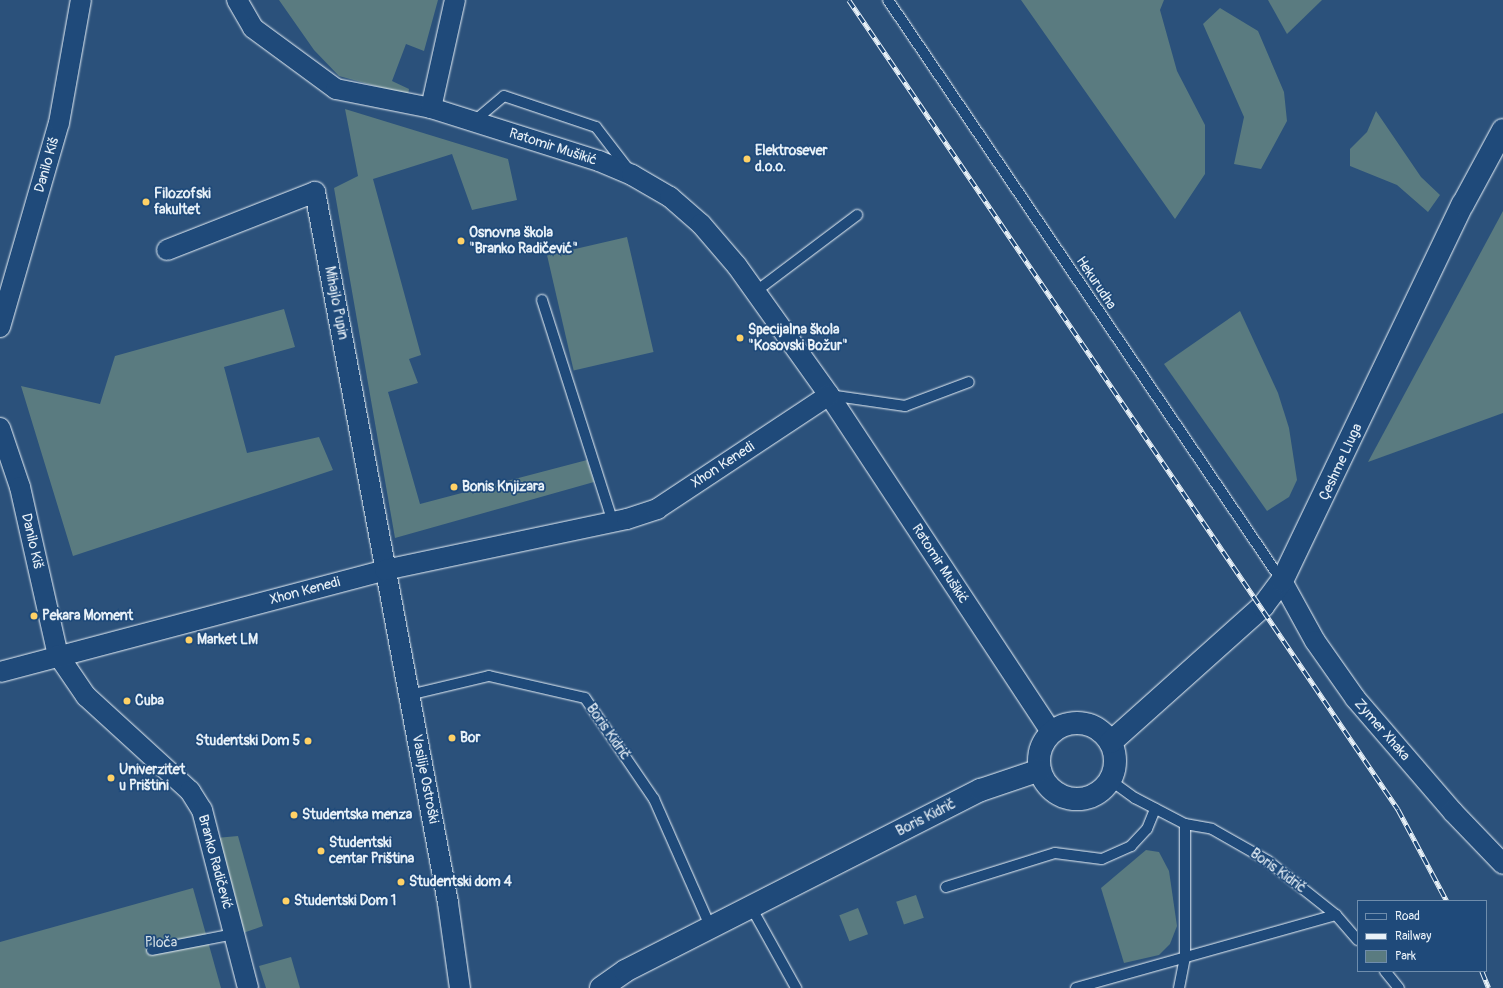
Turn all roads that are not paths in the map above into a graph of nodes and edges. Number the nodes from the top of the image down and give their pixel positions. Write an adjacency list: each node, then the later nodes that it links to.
1 (81, 0): 13 (street, Danilo Kiš)
2 (237, 0): 5 (street, Ratomir Mušikić)
3 (455, 0): 5 (street)
4 (888, 0): 19 (lane, Hekurudha)
5 (431, 108): 6 (street, Ratomir Mušikić)
6 (473, 122): 8 (street, Ratomir Mušikić); 8 (lane, Ratomir Mušikić)
7 (1503, 130): 19 (main road, Çeshme Lluga)
8 (632, 175): 11 (street, Ratomir Mušikić)
9 (857, 215): 11 (lane)
10 (167, 250): 18 (street, Mihajlo Pupin)
11 (755, 292): 15 (street, Ratomir Mušikić)
12 (542, 300): 17 (lane)
13 (0, 327)
14 (969, 382): 15 (lane)
15 (829, 395): 17 (street, Xhon Kenedi); 23 (street, Ratomir Mušikić)
16 (0, 428): 20 (street, Danilo Kiš)
17 (613, 522): 18 (street, Xhon Kenedi)
18 (386, 570): 20 (street, Xhon Kenedi); 22 (street, Vasilije Ostroški)
19 (1282, 581): 24 (main road, Çeshme Lluga); 29 (street, Zymer Xhaka)
20 (58, 655): 21 (street, Xhon Kenedi); 34 (street, Branko Radičević)
21 (0, 672)
22 (409, 695): 33 (lane, Boris Kidrič); 40 (street, Vasilije Ostroški)
23 (1051, 732): 24 (main road); 25 (main road)
24 (1111, 742): 26 (main road)
25 (1040, 770): 26 (main road); 31 (main road, Boris Kidrič)
26 (1110, 780): 27 (lane, Boris Kidrič)
27 (1155, 809): 28 (lane, Boris Kidrič); 30 (lane)
28 (1185, 824): 32 (lane, Boris Kidrič); 37 (lane)
29 (1503, 864)
30 (946, 887)
31 (751, 907): 33 (main road, Boris Kidrič); 42 (lane)
32 (1336, 915): 35 (lane, Boris Kidrič); 37 (lane)
33 (711, 928): 41 (main road, Boris Kidrič)
34 (234, 934): 36 (lane); 39 (street, Branko Radičević)
35 (1357, 939)
36 (152, 950)
37 (1185, 956): 43 (lane); 44 (lane)
38 (1386, 972): 45 (lane)
39 (248, 988)
40 (460, 988)
41 (601, 988)
42 (796, 988)
43 (1076, 988)
44 (1179, 988)
45 (1399, 988)

